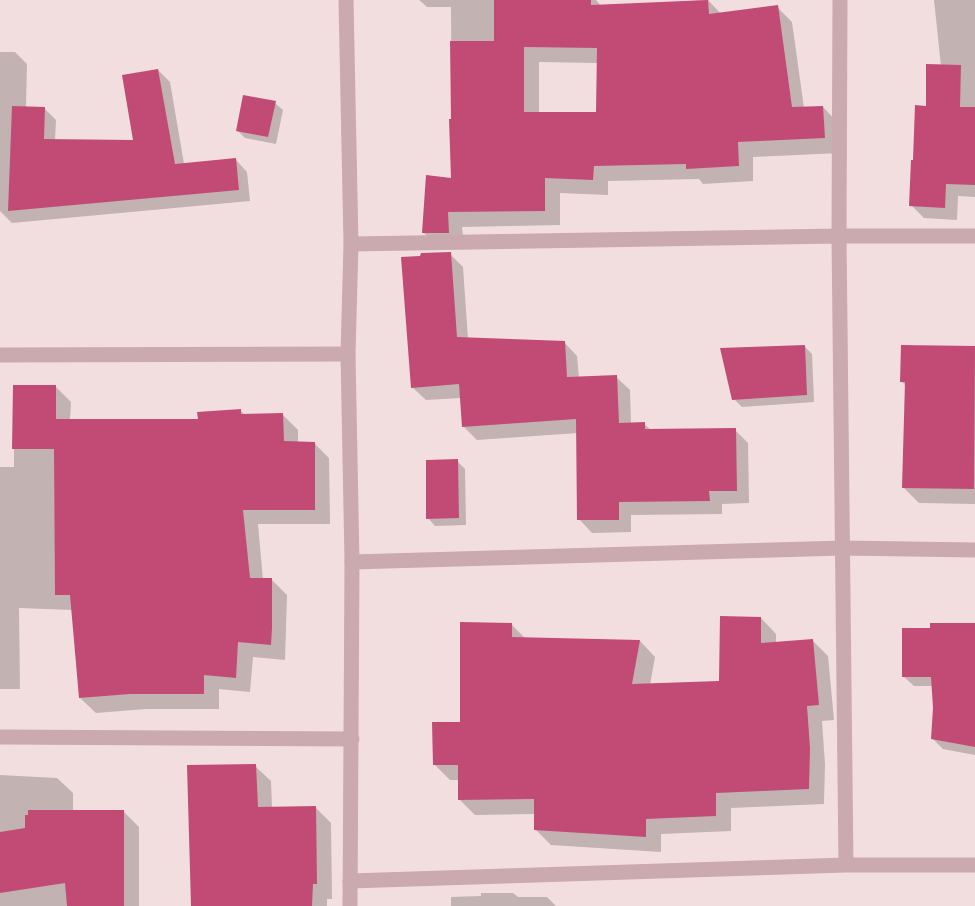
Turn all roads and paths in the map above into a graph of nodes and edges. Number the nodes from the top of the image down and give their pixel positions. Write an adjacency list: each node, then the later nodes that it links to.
1 (346, 0): 5 (street)
2 (840, 0): 3 (street)
3 (839, 236): 4 (street); 5 (street); 8 (street)
4 (975, 236)
5 (351, 244): 6 (street)
6 (348, 354): 7 (street); 10 (street)
7 (0, 356)
8 (843, 548): 9 (street); 10 (street); 13 (street)
9 (975, 550)
10 (352, 562): 12 (street)
11 (0, 737): 12 (street)
12 (352, 739): 15 (street)
13 (846, 865): 14 (street); 15 (street)
14 (975, 865)
15 (350, 881): 16 (street)
16 (350, 906)

